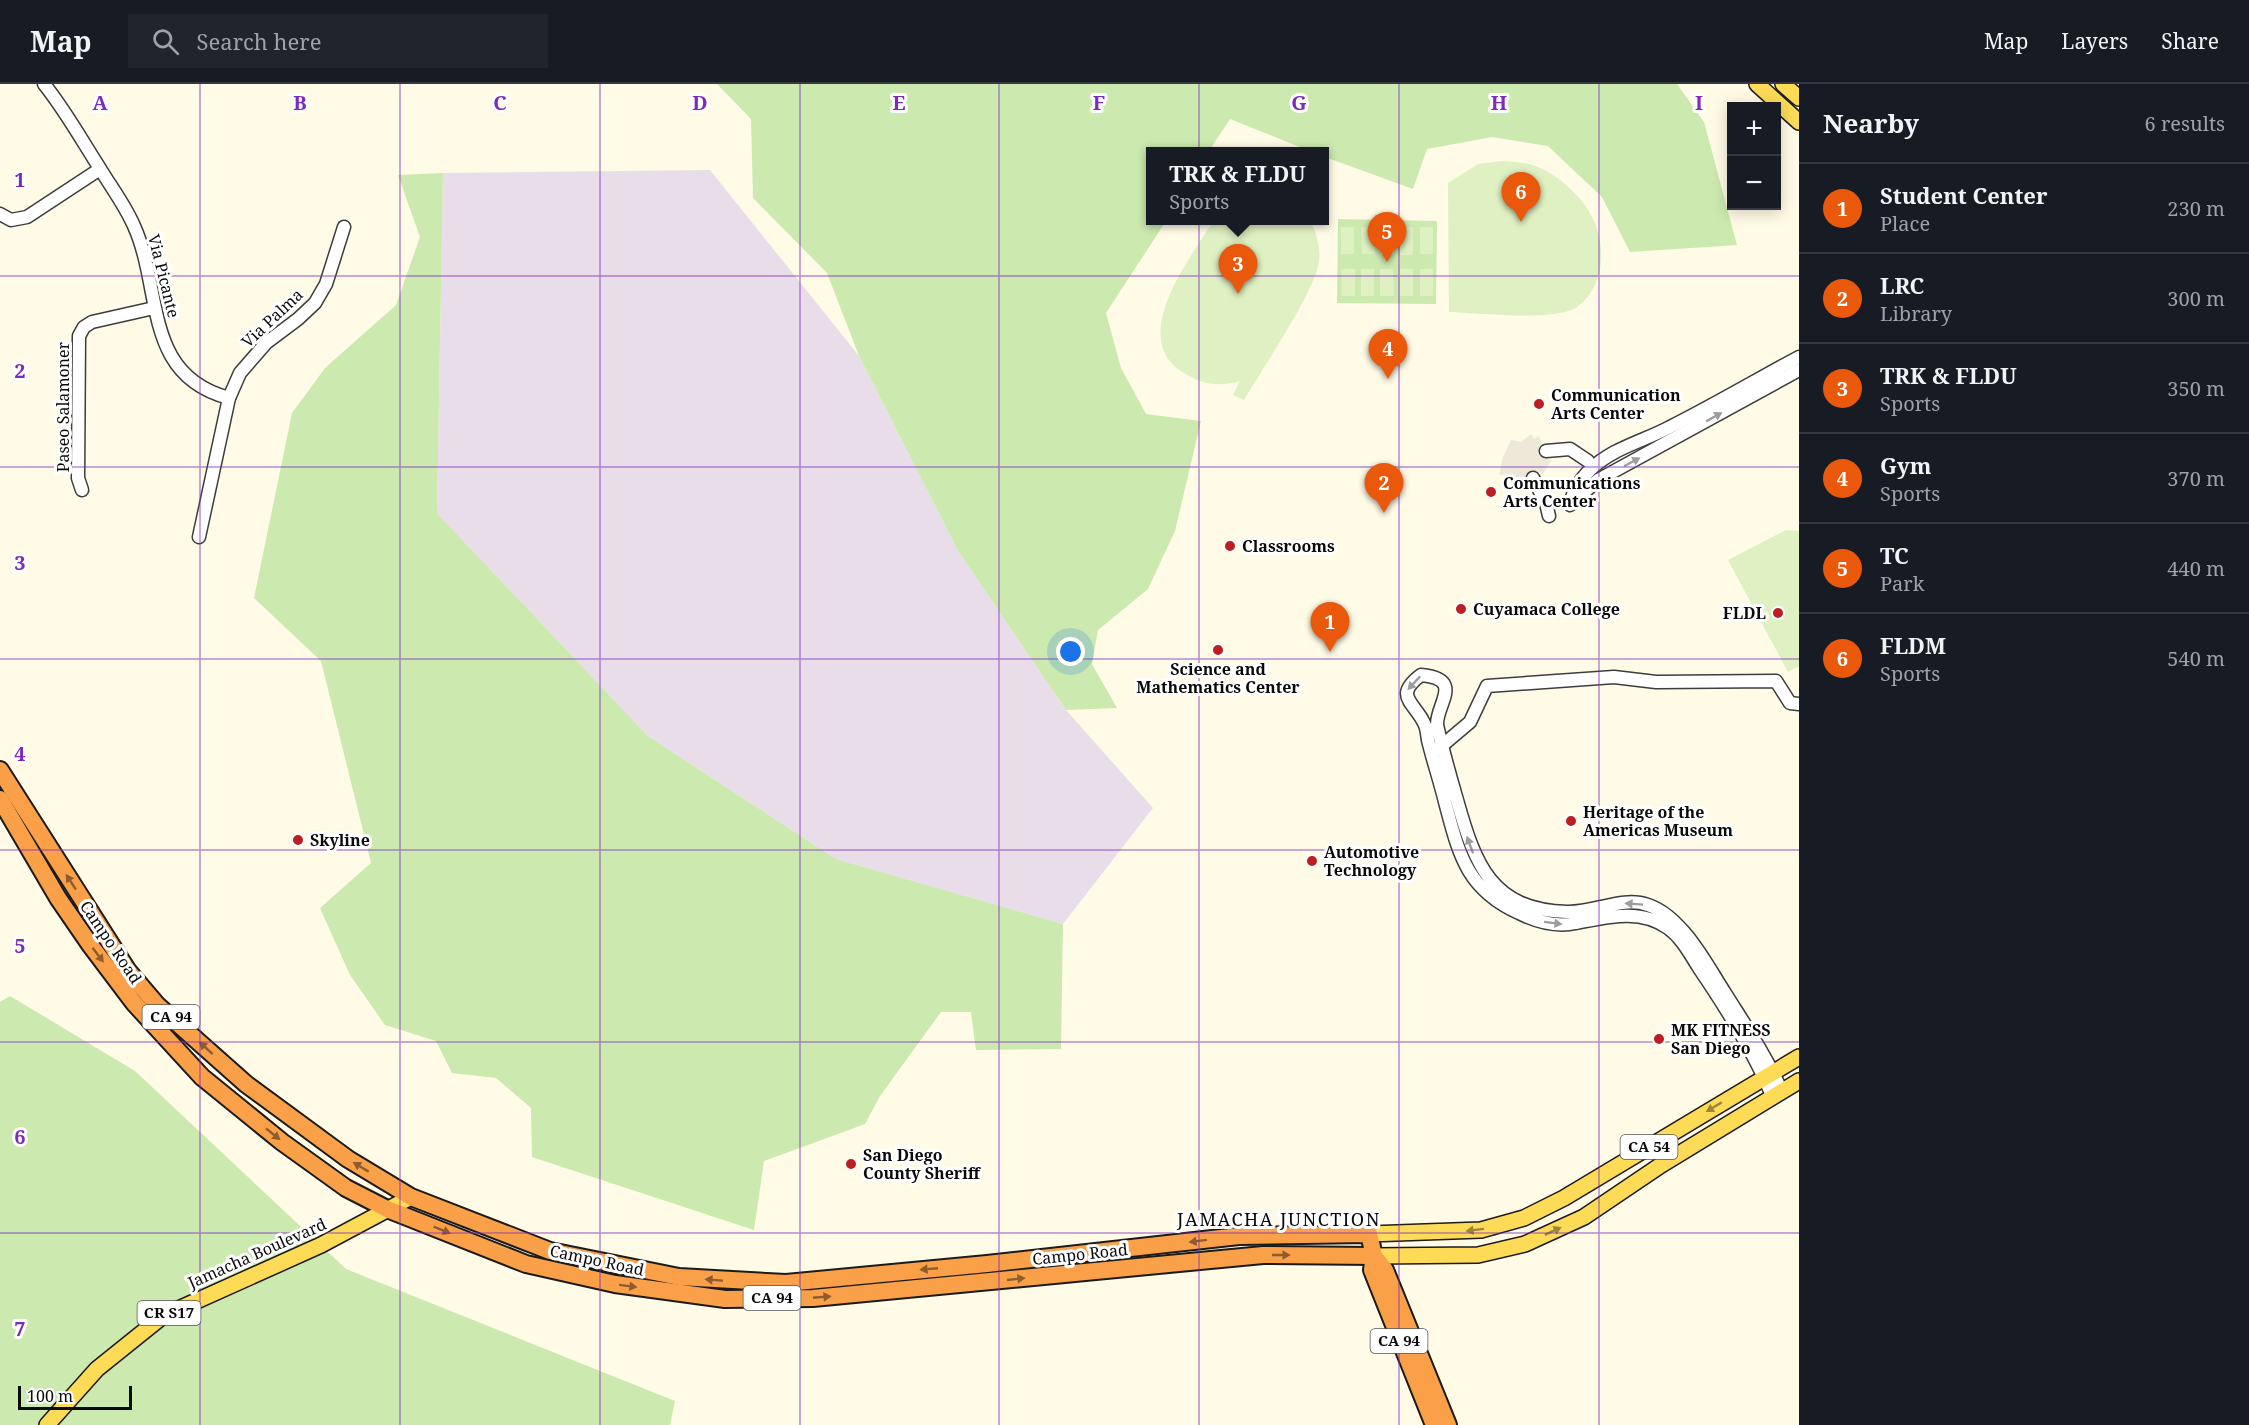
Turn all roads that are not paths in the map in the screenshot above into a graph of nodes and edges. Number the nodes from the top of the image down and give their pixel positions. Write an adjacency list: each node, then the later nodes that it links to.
1 (44, 84): 6 (street, Via Picante)
2 (1757, 84): 5 (main road)
3 (1784, 84): 4 (main road)
4 (1799, 98)
5 (1799, 122)
6 (100, 169): 7 (street); 9 (street, Via Picante)
7 (0, 214)
8 (344, 227): 12 (street, Via Palma)
9 (154, 308): 12 (street, Via Picante); 18 (street, Paseo Salamoner)
10 (1799, 357): 13 (street)
11 (1799, 369): 14 (street, one-way to 11)
12 (229, 398): 20 (street, Via Palma)
13 (1681, 422): 14 (street); 14 (street, one-way to 14)
14 (1663, 445)
15 (1546, 451): 16 (street)
16 (1588, 461)
17 (1533, 478): 19 (street)
18 (82, 490)
19 (1549, 516)
20 (199, 537)
21 (1799, 704): 22 (street)
22 (1437, 749): 22 (street, one-way to 22); 26 (street)
23 (0, 770): 29 (highway, Campo Road / CA 94, one-way to 23)
24 (0, 799): 30 (highway, Campo Road / CA 94, one-way to 30)
25 (1799, 1057): 26 (main road, CA 54)
26 (1769, 1074): 28 (street); 31 (main road, CA 54, one-way to 31)
27 (1799, 1081): 28 (main road, CA 54)
28 (1778, 1095): 34 (main road, CA 54, one-way to 28)
29 (411, 1197): 30 (main road, Jamacha Boulevard / CR S17); 33 (highway, Campo Road / CA 94, one-way to 29)
30 (387, 1209): 34 (highway, Campo Road / CA 94, one-way to 34); 35 (main road, Jamacha Boulevard / CR S17)
31 (1369, 1234): 33 (highway, Campo Road / CA 94, one-way to 33); 34 (highway, CA 94)
32 (1003, 1252): 33 (highway)
33 (1077, 1255)
34 (1374, 1256): 36 (highway, CA 94); 37 (highway, CA 94)
35 (47, 1425)
36 (1434, 1425)
37 (1448, 1425)

